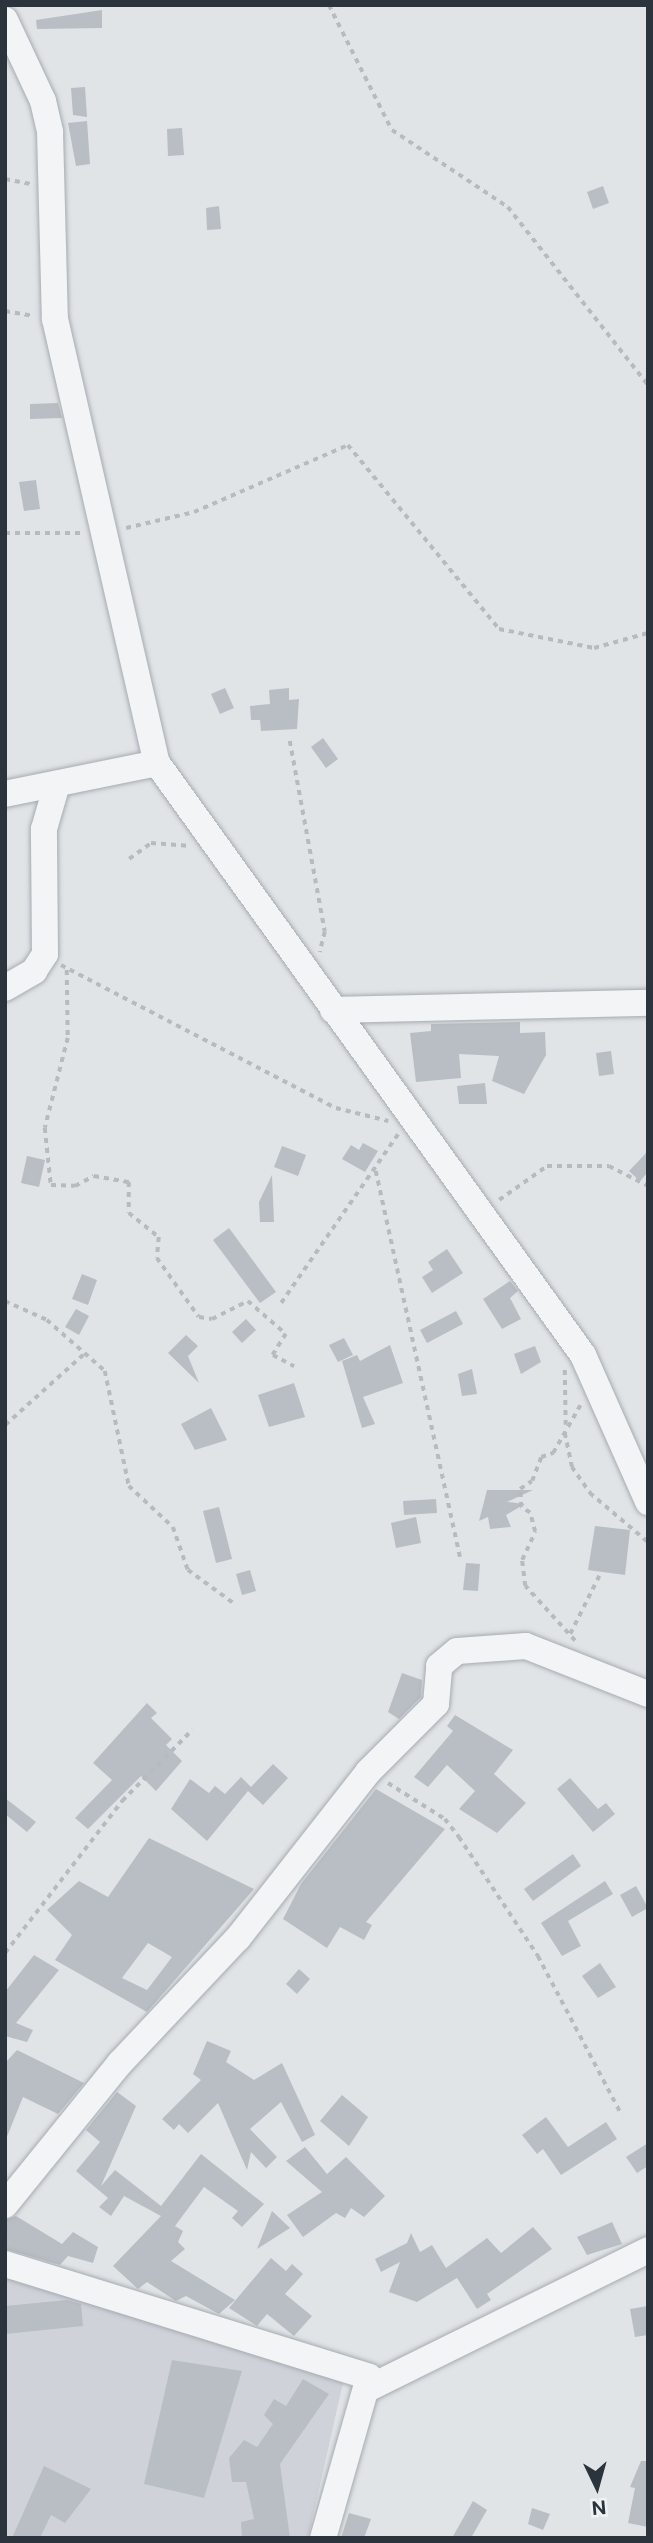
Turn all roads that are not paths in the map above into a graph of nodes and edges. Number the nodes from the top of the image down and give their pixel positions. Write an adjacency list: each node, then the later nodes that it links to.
1 (5, 20): 2 (street)
2 (156, 763): 3 (street); 7 (street)
3 (57, 784): 4 (street); 5 (street)
4 (5, 793)
5 (5, 988)
6 (648, 1003): 7 (street)
7 (333, 1010): 8 (street)
8 (648, 1502)
9 (648, 1694): 10 (street)
10 (5, 2205)
11 (648, 2250): 13 (street)
12 (5, 2264): 13 (street)
13 (371, 2387): 14 (street)
14 (323, 2538)

